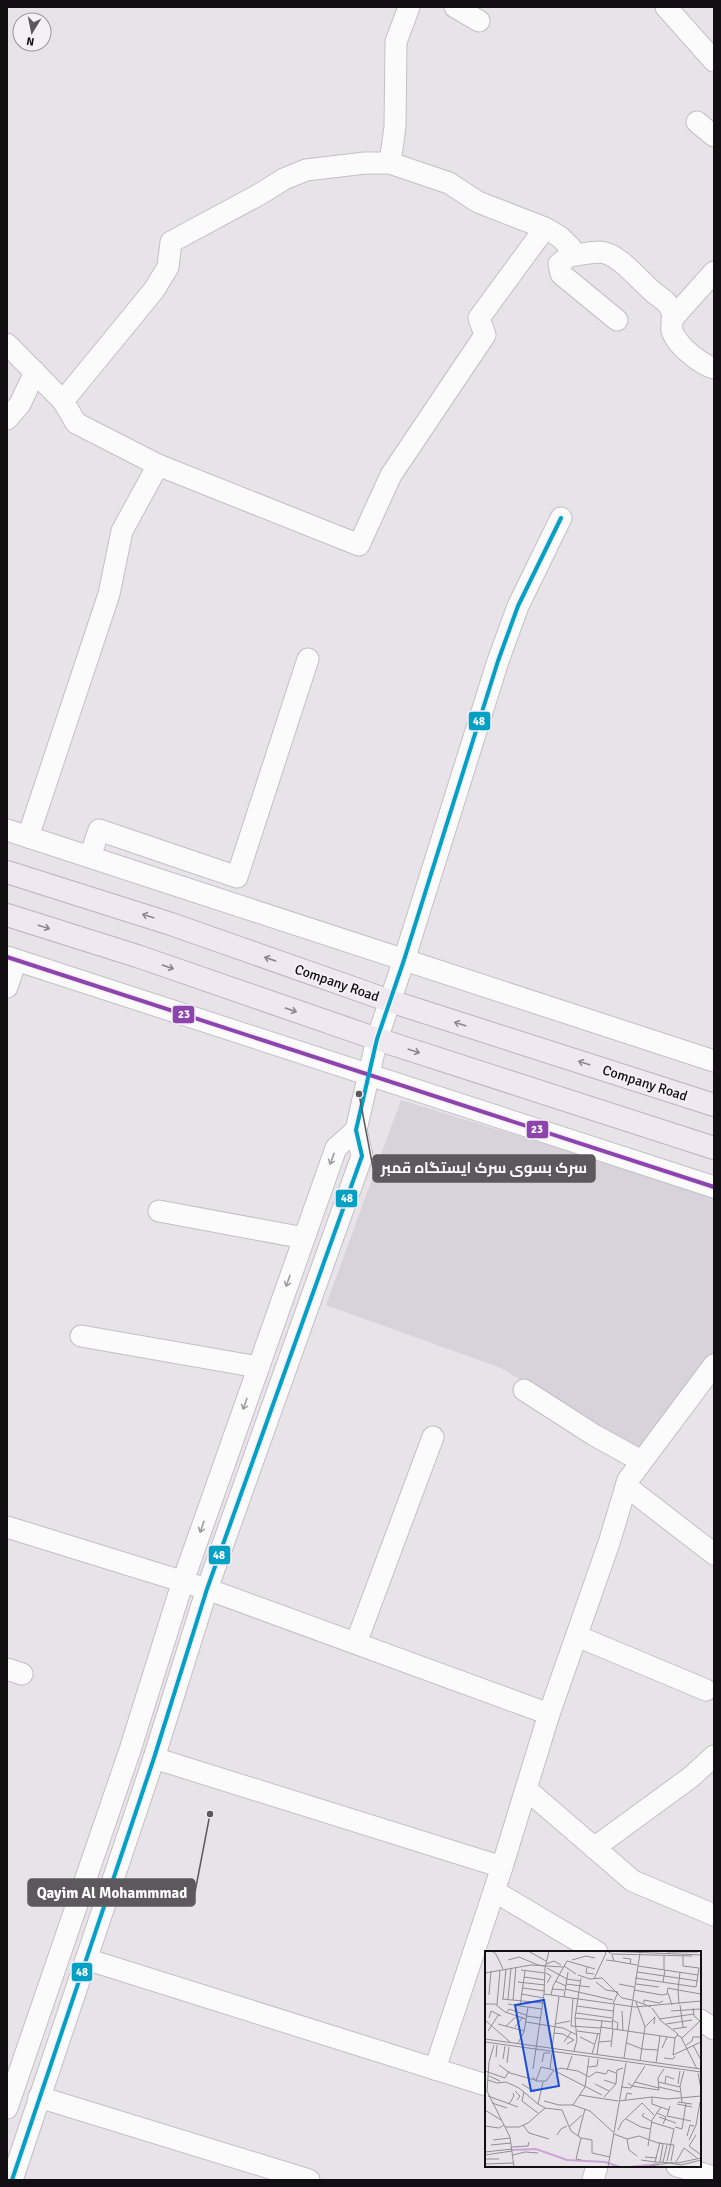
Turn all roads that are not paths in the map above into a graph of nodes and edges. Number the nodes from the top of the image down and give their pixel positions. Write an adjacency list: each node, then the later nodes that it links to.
1 (409, 7): 8 (street)
2 (455, 7): 4 (street)
3 (666, 7): 5 (street)
4 (479, 21)
5 (714, 61)
6 (697, 122): 7 (street)
7 (714, 136)
8 (390, 163): 9 (street); 17 (street)
9 (545, 228): 10 (street); 19 (street)
10 (570, 256): 12 (street); 13 (street)
11 (714, 272): 12 (street)
12 (672, 319): 15 (street)
13 (617, 320)
14 (7, 344): 16 (street)
15 (714, 368)
16 (35, 372): 17 (street); 18 (street)
17 (63, 401): 19 (street)
18 (7, 419)
19 (158, 465): 23 (street)
20 (561, 518): 28 (street)
21 (308, 659): 24 (street)
22 (7, 830): 23 (street)
23 (28, 837): 24 (street)
24 (90, 857): 28 (street)
25 (7, 872): 30 (highway, Company Road, one-way to 25)
26 (7, 915): 31 (highway, one-way to 31)
27 (11, 958): 29 (street); 33 (street)
28 (404, 960): 30 (street); 32 (street)
29 (7, 986)
30 (390, 1001): 31 (street); 34 (highway, Company Road, one-way to 30)
31 (377, 1040): 33 (street); 36 (highway, one-way to 36)
32 (714, 1062)
33 (369, 1074): 35 (street); 37 (street)
34 (714, 1105)
35 (356, 1130): 39 (street, one-way to 39); 50 (street)
36 (714, 1148)
37 (714, 1187)
38 (159, 1210): 39 (street)
39 (304, 1238): 42 (street, one-way to 42)
40 (82, 1336): 42 (street)
41 (714, 1365): 45 (street)
42 (258, 1367): 49 (street, one-way to 49)
43 (524, 1390): 45 (street)
44 (433, 1437): 52 (street)
45 (641, 1461): 46 (street)
46 (626, 1486): 48 (street); 51 (street)
47 (7, 1527): 49 (street)
48 (714, 1554)
49 (183, 1581): 50 (street); 66 (street)
50 (207, 1589): 52 (street); 56 (street)
51 (576, 1636): 53 (street); 54 (street)
52 (356, 1643): 54 (street)
53 (706, 1690)
54 (549, 1714): 57 (street)
55 (714, 1756): 58 (street)
56 (154, 1758): 59 (street); 63 (street)
57 (526, 1789): 58 (street); 59 (street)
58 (594, 1848): 61 (street)
59 (502, 1867): 60 (street)
60 (494, 1891): 62 (street); 67 (street)
61 (714, 1915)
62 (595, 1951)
63 (86, 1959): 67 (street); 69 (street)
64 (701, 2021): 65 (street)
65 (714, 2029)
66 (15, 2058): 70 (street)
67 (435, 2069): 68 (street)
68 (485, 2085)
69 (39, 2098): 74 (street); 75 (street)
70 (7, 2108)
71 (597, 2167): 76 (street)
72 (680, 2167): 73 (street)
73 (714, 2177)
74 (12, 2180)
75 (308, 2180)
76 (593, 2180)

